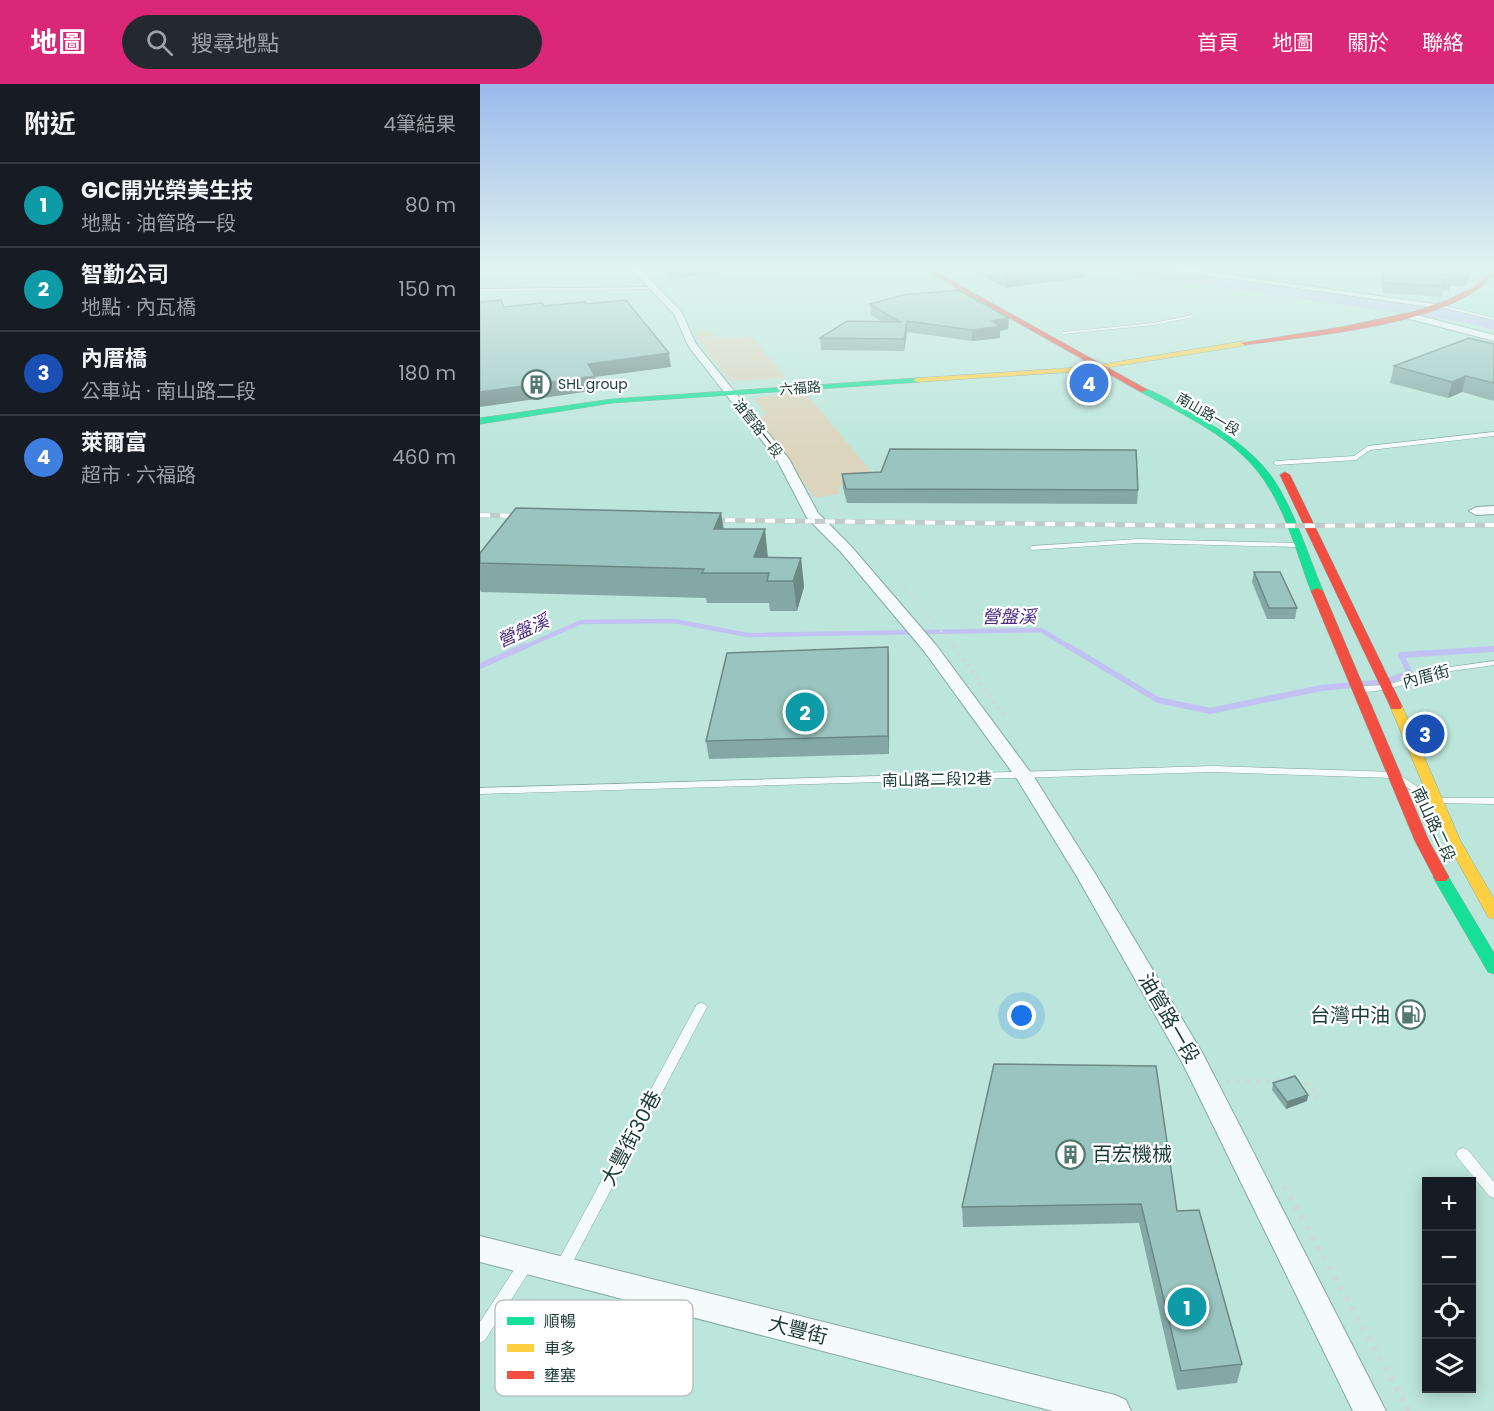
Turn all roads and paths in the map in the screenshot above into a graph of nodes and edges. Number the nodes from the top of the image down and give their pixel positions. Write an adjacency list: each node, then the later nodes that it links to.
1 (685, 329): 11 (street, 油管路一段)
2 (1032, 329): 10 (street, 南山路一段)
3 (1055, 329): 7 (street, 南山路一段)
4 (1104, 329): 7 (lane)
5 (1329, 329): 9 (street, 六福路)
6 (1462, 329): 8 (street)
7 (1063, 333): 9 (street, 南山路一段)
8 (1494, 338)
9 (1121, 364): 10 (street, 六福路); 14 (street, 南山路一段)
10 (1100, 367): 11 (street, 六福路); 19 (street, 南山路一段)
11 (730, 393): 12 (street, 六福路); 29 (street, 油管路一段)
12 (480, 421)
13 (1494, 434): 14 (lane)
14 (1276, 463): 24 (street, 南山路一段)
15 (814, 483): 18 (path)
16 (1494, 510): 17 (street)
17 (1476, 511)
18 (854, 533)
19 (1297, 544): 20 (lane); 23 (street, 南山路一段)
20 (1032, 548)
21 (898, 582): 22 (path)
22 (955, 647)
23 (1347, 660): 27 (street, 南山路二段)
24 (1375, 660): 26 (street, 南山路二段)
25 (1494, 663): 26 (lane, 內厝街)
26 (1387, 686): 27 (lane, 內厝街); 31 (street, 南山路二段)
27 (1359, 688): 28 (street, 南山路二段)
28 (1395, 775): 29 (lane, 南山路二段12巷); 31 (lane); 34 (street, 南山路二段)
29 (1025, 777): 30 (lane, 南山路二段12巷); 36 (street, 油管路一段)
30 (480, 791)
31 (1435, 801): 32 (lane); 33 (street, 南山路二段)
32 (1494, 801)
33 (1494, 913)
34 (1494, 968)
35 (701, 1007): 42 (lane, 大豐街30巷)
36 (1204, 1082): 37 (path); 49 (street, 油管路一段)
37 (1318, 1097)
38 (1463, 1154): 39 (lane)
39 (1494, 1192)
40 (480, 1249): 41 (street, 大豐街)
41 (527, 1261): 42 (street, 大豐街); 43 (lane)
42 (561, 1270): 44 (street, 大豐街)
43 (502, 1300)
44 (679, 1300)
45 (693, 1304): 48 (street, 大豐街)
46 (495, 1311): 47 (lane)
47 (480, 1335)
48 (1115, 1411)
49 (1370, 1411)

